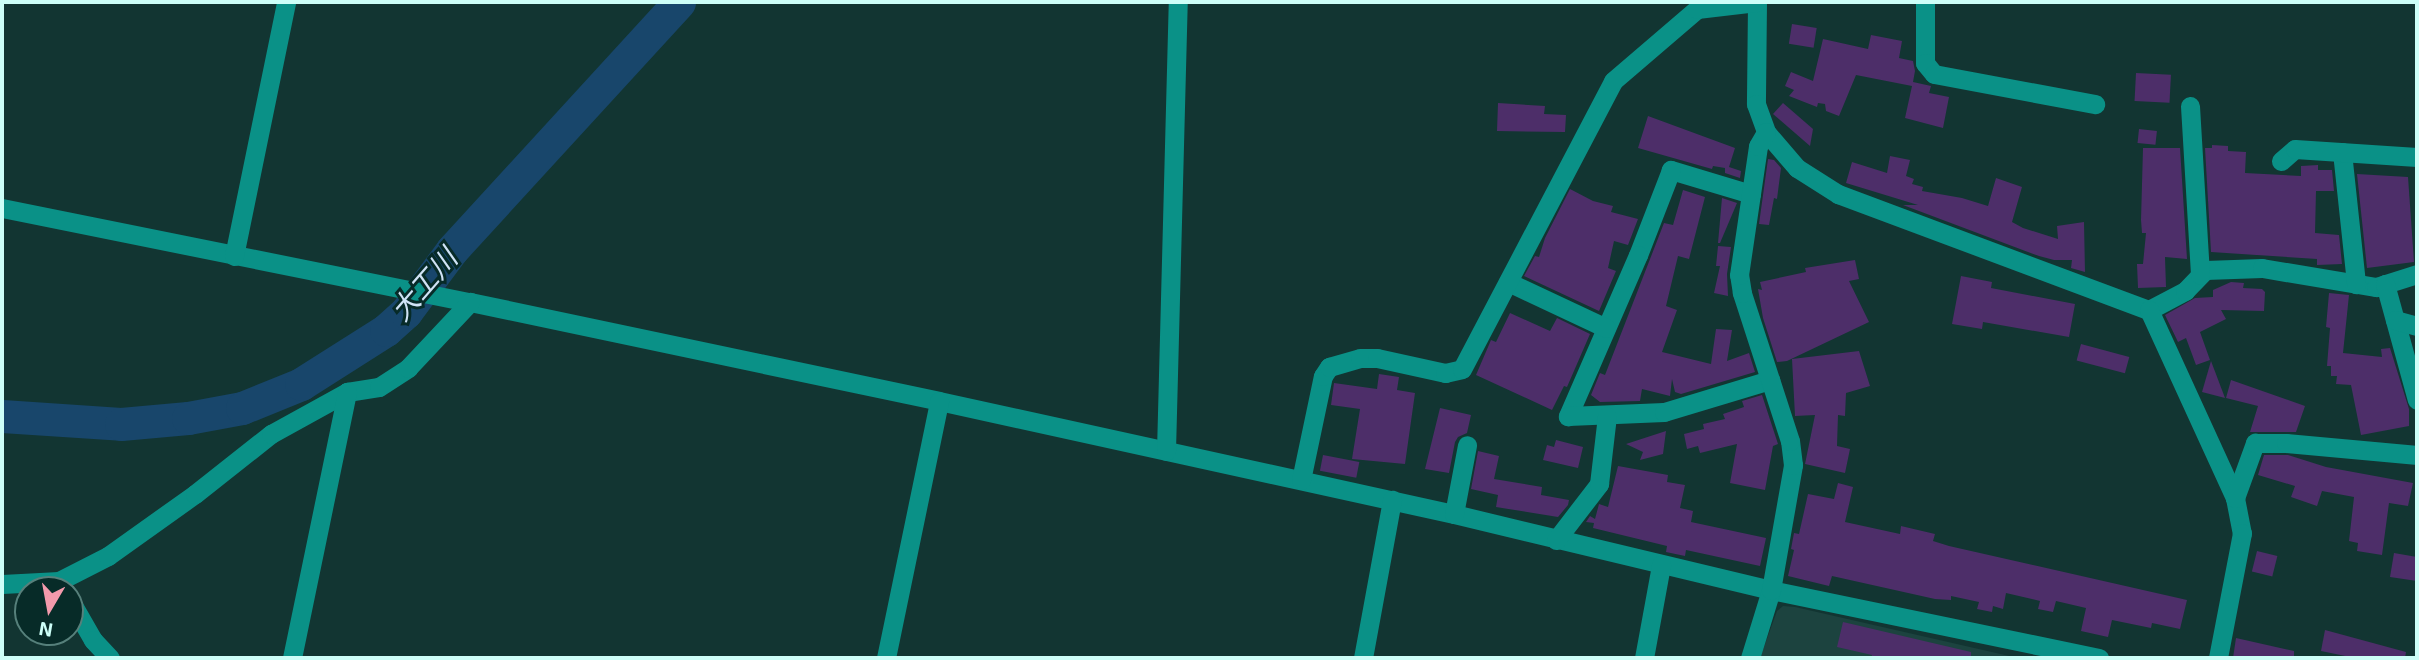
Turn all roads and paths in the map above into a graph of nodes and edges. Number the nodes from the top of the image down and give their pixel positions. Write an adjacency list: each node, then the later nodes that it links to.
1 (286, 2): 13 (street)
2 (1178, 2): 30 (street)
3 (1758, 2): 7 (street); 16 (street)
4 (1925, 2): 5 (street)
5 (2095, 104)
6 (2190, 106): 15 (street)
7 (1766, 132): 11 (street); 20 (street)
8 (2342, 152): 9 (street); 10 (street); 17 (street)
9 (2417, 157)
10 (2281, 161)
11 (1751, 194): 23 (street); 24 (street)
12 (2, 208): 13 (street)
13 (234, 256): 19 (street)
14 (2417, 274): 18 (street)
15 (2200, 275): 17 (street); 20 (street)
16 (1508, 282): 23 (street); 32 (street)
17 (2356, 284): 18 (street)
18 (2385, 284): 21 (street)
19 (470, 302): 25 (street); 27 (street)
20 (2149, 310): 33 (street)
21 (2395, 320): 22 (street); 26 (street)
22 (2417, 326)
23 (1606, 328): 28 (street)
24 (1770, 380): 28 (street); 39 (street)
25 (347, 392): 38 (street); 42 (street)
26 (2417, 400)
27 (939, 401): 30 (street); 43 (street)
28 (1607, 416): 36 (street)
29 (1467, 444): 35 (street)
30 (1166, 451): 32 (street)
31 (2417, 455): 33 (street)
32 (1301, 480): 34 (street)
33 (2235, 498): 48 (street)
34 (1392, 500): 35 (street); 44 (street)
35 (1454, 514): 36 (street)
36 (1556, 540): 37 (street)
37 (1661, 565): 39 (street); 45 (street)
38 (75, 576)
39 (1772, 590): 46 (street); 47 (street)
40 (84, 624): 41 (street)
41 (110, 658)
42 (292, 658)
43 (886, 658)
44 (1363, 658)
45 (1644, 658)
46 (1751, 658)
47 (2099, 658)
48 (2218, 658)

